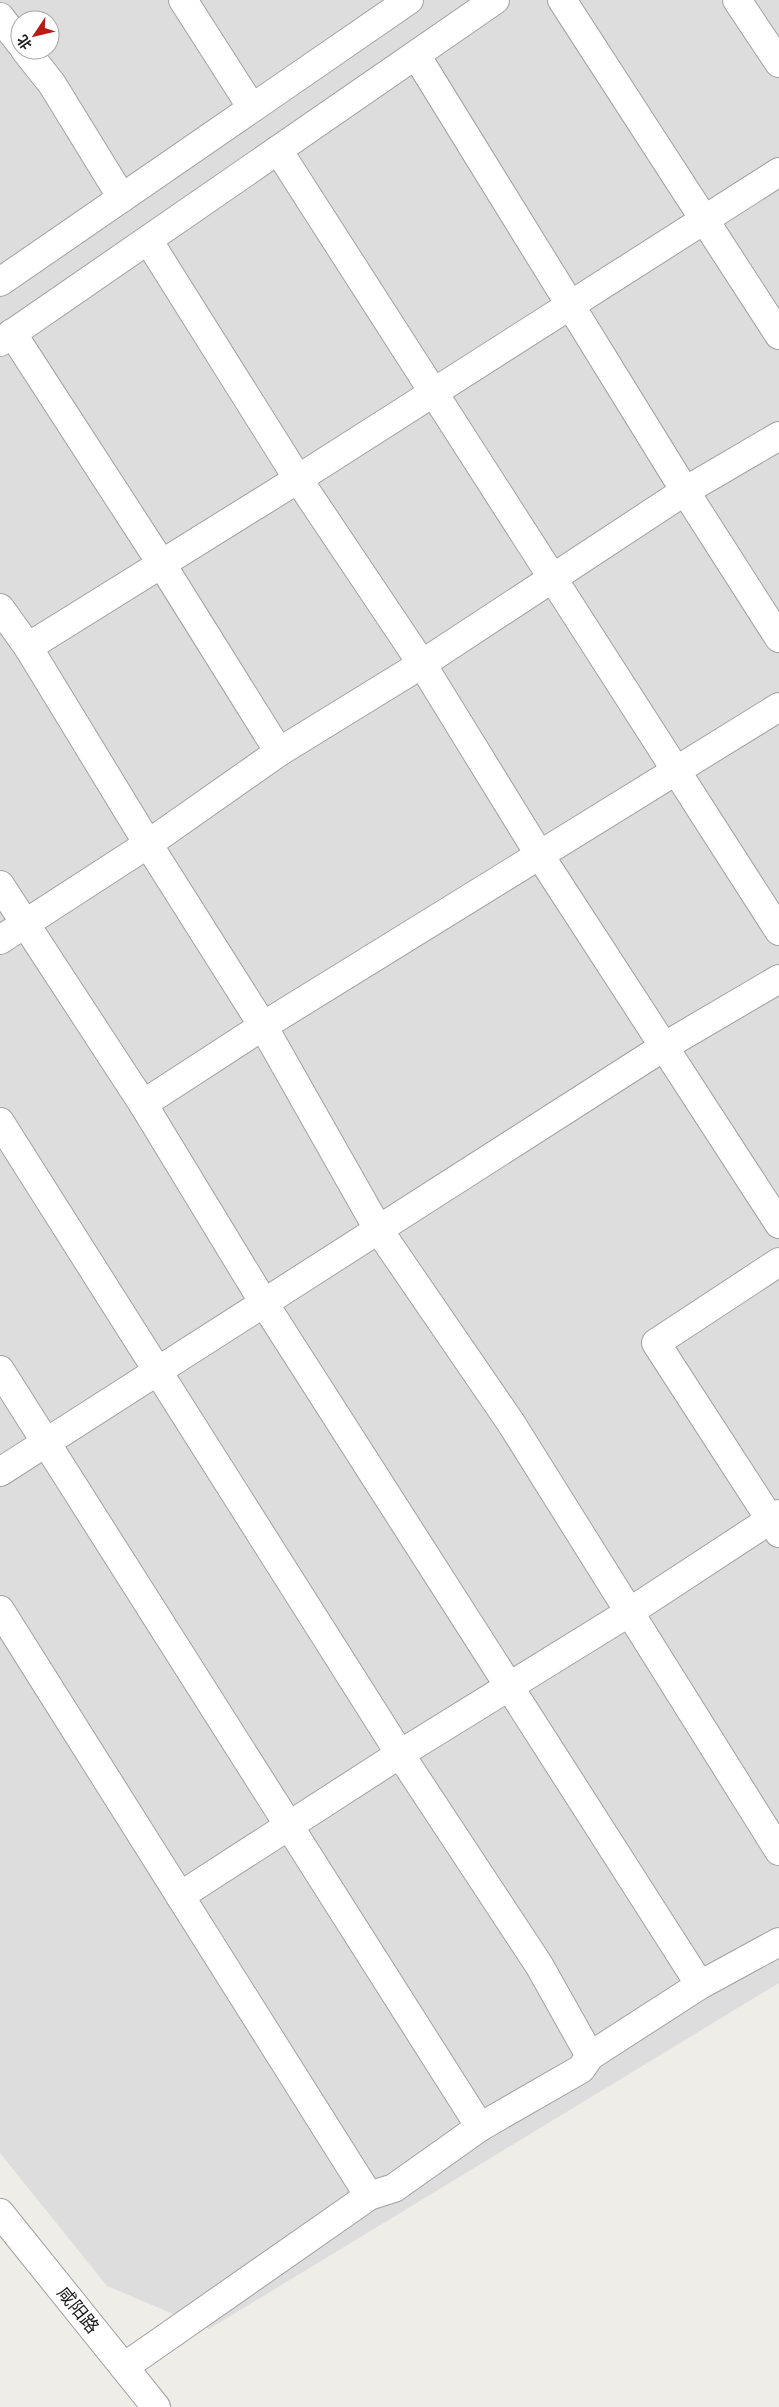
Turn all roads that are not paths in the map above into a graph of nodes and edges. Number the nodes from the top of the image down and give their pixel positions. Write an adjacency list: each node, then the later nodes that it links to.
1 (183, 0): 11 (street)
2 (409, 0): 11 (street)
3 (495, 0): 8 (street)
4 (562, 0): 15 (street)
5 (737, 0): 10 (street)
6 (0, 17): 7 (street)
7 (10, 30)
8 (416, 55): 12 (street); 18 (street)
9 (33, 60): 14 (street)
10 (779, 63)
11 (252, 108): 14 (street)
12 (278, 150): 16 (street); 21 (street)
13 (779, 172): 15 (street)
14 (122, 198): 17 (street)
15 (705, 218): 18 (street); 19 (street)
16 (148, 240): 20 (street); 23 (street)
17 (0, 282)
18 (571, 306): 21 (street); 24 (street)
19 (779, 335)
20 (6, 338): 25 (street)
21 (433, 393): 23 (street); 26 (street)
22 (779, 436): 24 (street)
23 (298, 479): 25 (street); 30 (street)
24 (685, 491): 26 (street); 28 (street)
25 (161, 563): 29 (street); 32 (street)
26 (552, 579): 30 (street); 33 (street)
27 (0, 608): 29 (street)
28 (779, 638)
29 (28, 647): 34 (street)
30 (422, 664): 32 (street); 35 (street)
31 (779, 707): 33 (street)
32 (279, 752): 34 (street)
33 (676, 770): 35 (street); 38 (street)
34 (148, 844): 37 (street); 41 (street)
35 (539, 854): 41 (street); 42 (street)
36 (0, 886): 37 (street)
37 (25, 924): 39 (street); 43 (street)
38 (779, 931)
39 (0, 940)
40 (779, 980): 42 (street)
41 (263, 1026): 43 (street); 46 (street)
42 (665, 1046): 45 (street); 46 (street)
43 (143, 1104): 48 (street)
44 (0, 1122): 50 (street)
45 (779, 1224)
46 (378, 1229): 48 (street); 55 (street)
47 (779, 1262): 53 (street)
48 (264, 1303): 50 (street); 56 (street)
49 (0, 1370): 51 (street)
50 (159, 1371): 51 (street); 57 (street)
51 (46, 1443): 52 (street); 58 (street)
52 (0, 1472)
53 (776, 1522): 55 (street)
54 (0, 1610): 60 (street)
55 (628, 1613): 56 (street); 59 (street)
56 (509, 1687): 57 (street); 62 (street)
57 (400, 1754): 58 (street); 63 (street)
58 (290, 1825): 60 (street); 64 (street)
59 (779, 1851)
60 (180, 1896): 65 (street)
61 (779, 1942): 62 (street)
62 (700, 1985): 63 (street)
63 (590, 2056): 64 (street)
64 (480, 2127): 65 (street)
65 (369, 2196): 67 (street)
66 (0, 2213): 67 (street, 咸阳路)
67 (124, 2367): 68 (street, 咸阳路)
68 (156, 2407)

